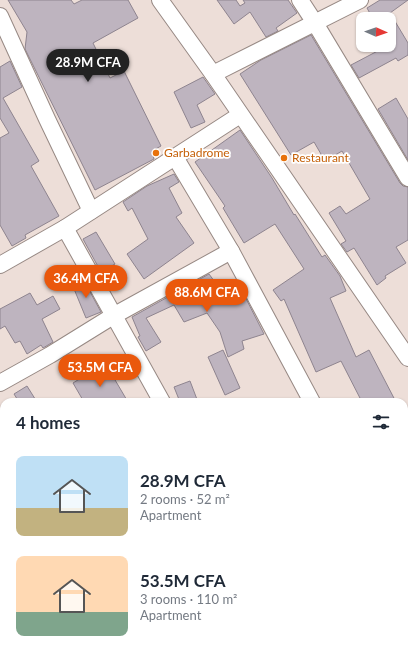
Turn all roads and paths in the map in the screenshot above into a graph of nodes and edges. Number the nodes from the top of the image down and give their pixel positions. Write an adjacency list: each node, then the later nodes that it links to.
1 (160, 0): 6 (street)
2 (300, 0): 5 (street)
3 (360, 0): 5 (street)
4 (0, 16): 10 (street)
5 (315, 23): 6 (street); 9 (street)
6 (213, 74): 7 (street)
7 (240, 115): 8 (street); 15 (street)
8 (175, 157): 10 (street); 12 (street)
9 (408, 178)
10 (91, 211): 11 (street)
11 (65, 228): 13 (street); 14 (street)
12 (231, 251): 14 (street); 18 (street)
13 (0, 265)
14 (113, 316): 16 (street); 17 (street)
15 (408, 358)
16 (0, 383)
17 (160, 398)
18 (310, 398)

